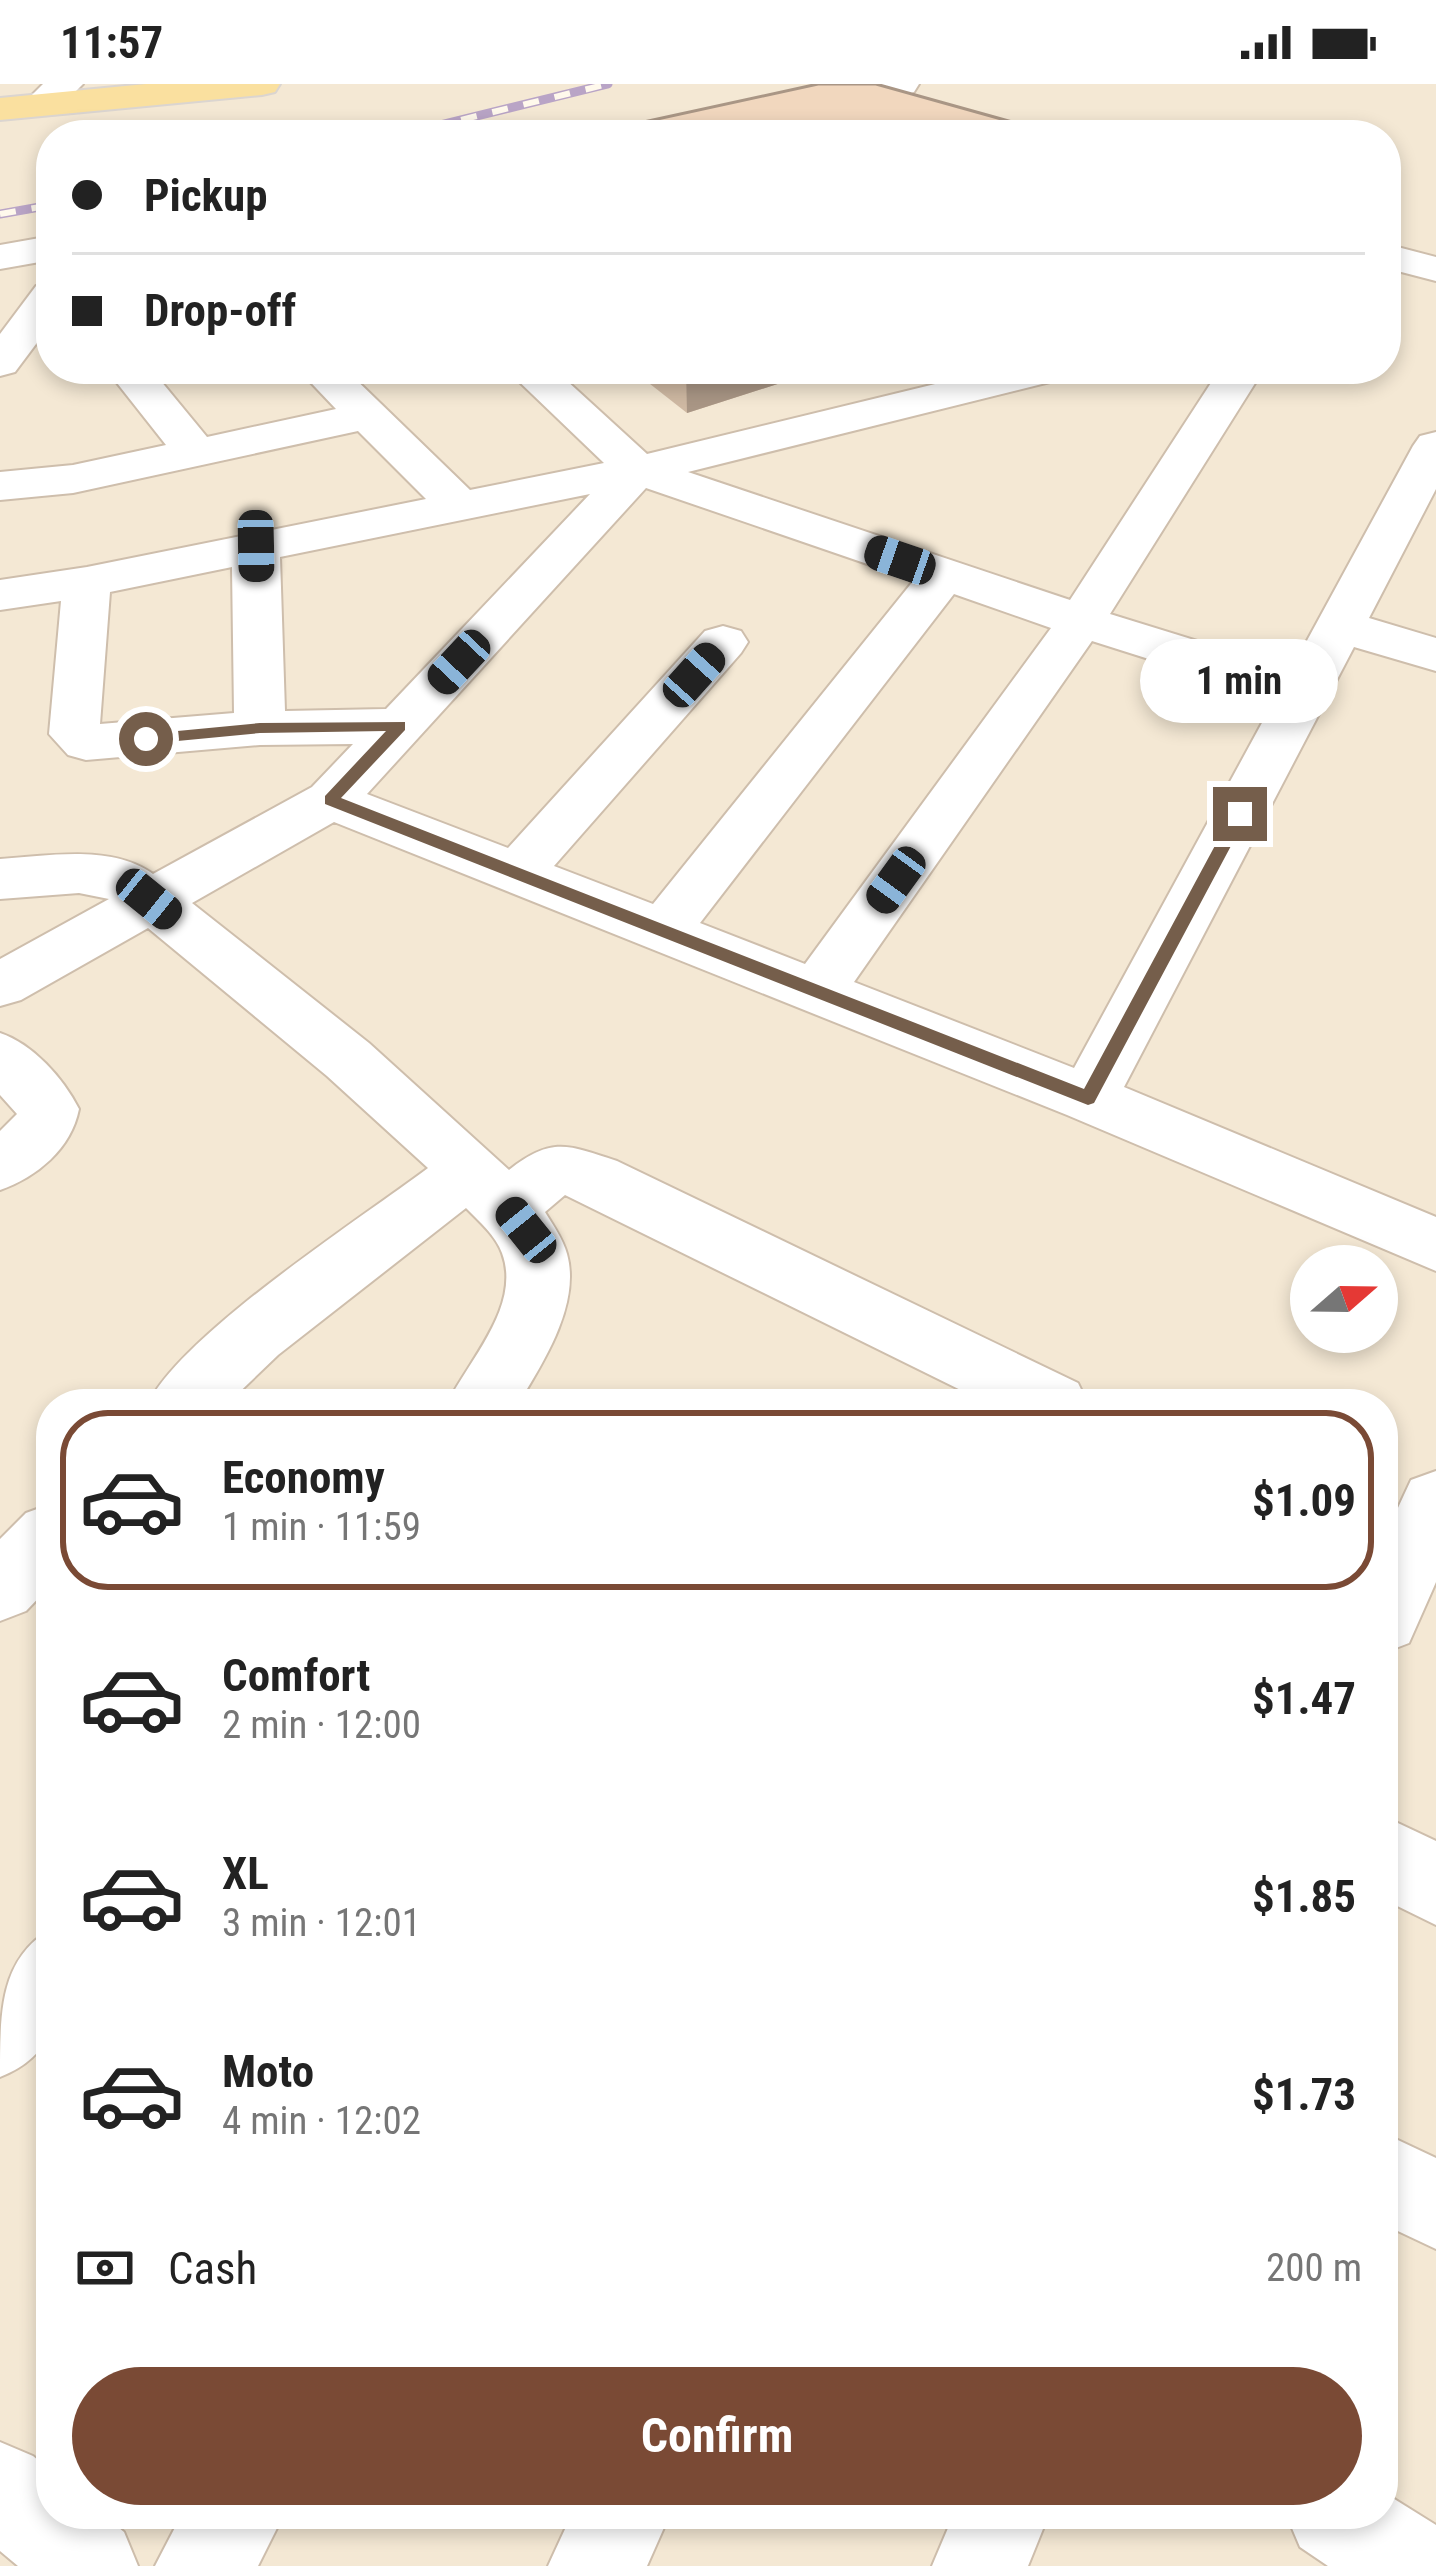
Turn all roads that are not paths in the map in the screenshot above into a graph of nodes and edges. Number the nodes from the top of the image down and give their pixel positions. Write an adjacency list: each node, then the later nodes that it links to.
1 (262, 84): 3 (main road)
2 (901, 84): 6 (street)
3 (191, 88): 4 (main road)
4 (53, 95): 5 (main road)
5 (0, 109)
6 (838, 109): 7 (street); 8 (street)
7 (779, 120)
8 (881, 120)
9 (36, 251): 10 (street)
10 (0, 257)
11 (1401, 261): 12 (street)
12 (1436, 272): 13 (street)
13 (1401, 282)
14 (36, 315): 15 (street)
15 (0, 363)
16 (140, 384): 23 (street)
17 (336, 384): 21 (street)
18 (544, 384): 24 (street)
19 (990, 384): 24 (street)
20 (1232, 384): 31 (street)
21 (370, 415): 23 (street); 26 (street)
22 (1436, 446): 32 (street)
23 (196, 452): 25 (street)
24 (638, 470): 26 (street); 28 (street); 36 (street)
25 (0, 486)
26 (459, 505): 27 (street)
27 (256, 546): 29 (street); 37 (street)
28 (944, 575): 31 (street); 42 (street)
29 (87, 582): 30 (street); 37 (street)
30 (0, 595)
31 (1081, 621): 35 (street); 44 (street)
32 (1340, 626): 34 (street); 35 (street)
33 (723, 642): 39 (street)
34 (1436, 655)
35 (1305, 692): 46 (street)
36 (399, 726): 37 (street); 38 (street)
37 (260, 728)
38 (331, 800): 39 (street); 41 (street)
39 (518, 873): 42 (street)
40 (0, 879): 41 (street)
41 (149, 899): 43 (street); 48 (street)
42 (663, 932): 44 (street)
43 (0, 985)
44 (818, 992): 46 (street)
45 (0, 1056): 47 (street)
46 (1088, 1098): 49 (street)
47 (0, 1165)
48 (488, 1189): 50 (street); 51 (street); 52 (street)
49 (1436, 1245)
50 (198, 1389)
51 (505, 1389)
52 (1023, 1389)
53 (1436, 1502): 55 (street)
54 (36, 1551): 56 (street)
55 (1402, 1585)
56 (0, 1588)
57 (1398, 1864): 58 (street)
58 (1436, 1885)
59 (36, 1989): 60 (street)
60 (0, 2036)
61 (1398, 2184): 62 (street)
62 (1436, 2206)
63 (0, 2489): 64 (street)
64 (36, 2520)
65 (47, 2529): 70 (street)
66 (227, 2529): 71 (street)
67 (615, 2529): 72 (street)
68 (996, 2529): 73 (street)
69 (1357, 2529): 74 (street)
70 (90, 2566)
71 (203, 2566)
72 (596, 2566)
73 (980, 2566)
74 (1413, 2566)

